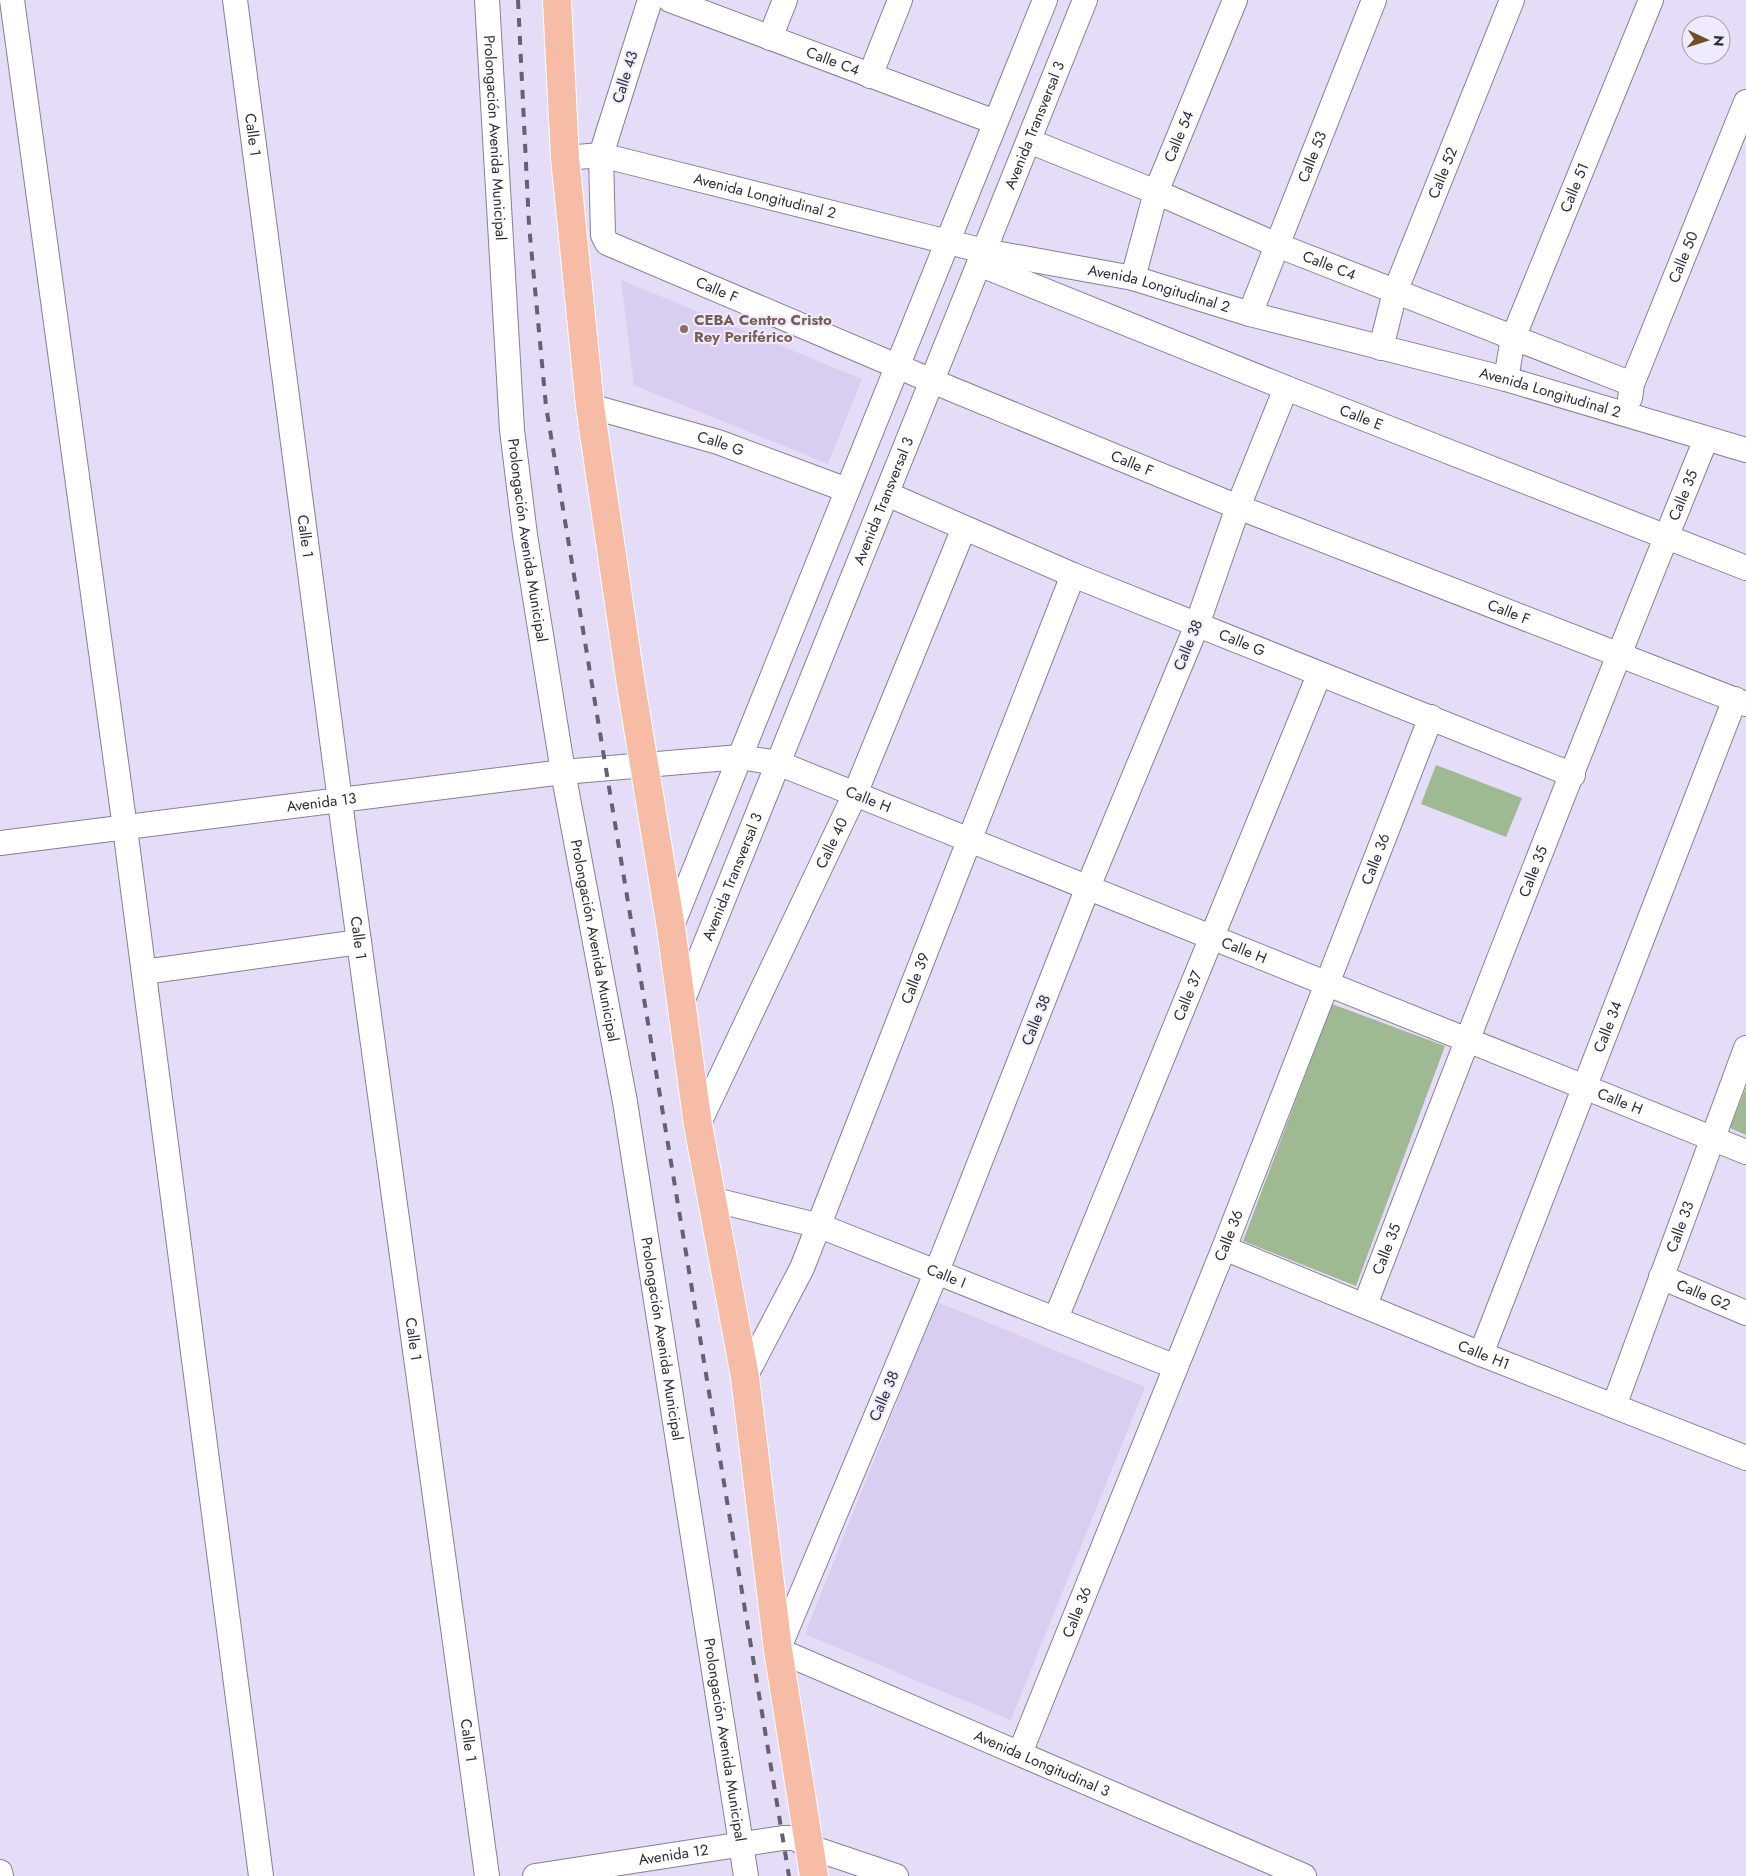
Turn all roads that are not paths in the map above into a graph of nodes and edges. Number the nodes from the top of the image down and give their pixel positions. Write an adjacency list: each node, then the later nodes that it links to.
1 (12, 0): 59 (street)
2 (235, 0): 58 (street, Calle 1)
3 (487, 0): 55 (street, Prolongación Avenida Municipal)
4 (557, 0): 21 (main road)
5 (650, 0): 20 (street, Calle 43)
6 (670, 0): 15 (street, Calle C4)
7 (785, 0): 15 (street)
8 (900, 0): 16 (street)
9 (1044, 0): 18 (street)
10 (1085, 0): 19 (street, Avenida Transversal 3)
11 (1235, 0): 22 (street, Calle 54)
12 (1374, 0): 24 (street, Calle 53)
13 (1512, 0): 27 (street, Calle 52)
14 (1651, 0): 29 (street, Calle 51)
15 (770, 38): 16 (street, Calle C4)
16 (870, 76): 18 (street, Calle C4)
17 (1746, 102): 34 (street, Calle 50)
18 (995, 122): 23 (street)
19 (1029, 141): 22 (street, Calle C4); 25 (street, Avenida Transversal 3)
20 (601, 155): 21 (street, Avenida Longitudinal 2); 23 (street, Avenida Longitudinal 2); 31 (street, Calle F)
21 (565, 158): 36 (main road)
22 (1156, 192): 24 (street, Calle C4); 26 (street, Calle 54)
23 (948, 240): 25 (street, Avenida Longitudinal 2); 31 (street)
24 (1277, 245): 27 (street, Calle C4); 28 (street, Calle 53)
25 (982, 258): 26 (street, Avenida Longitudinal 2); 33 (street, Avenida Transversal 3); 35 (street, Calle E)
26 (1133, 278): 28 (street, Avenida Longitudinal 2)
27 (1395, 292): 29 (street, Calle C4); 30 (street, Calle 52)
28 (1250, 314): 30 (street, Avenida Longitudinal 2)
29 (1513, 338): 32 (street, Calle 51); 34 (street, Calle C4)
30 (1381, 348): 32 (street, Avenida Longitudinal 2)
31 (897, 366): 33 (street, Calle F); 40 (street)
32 (1506, 379): 37 (street, Avenida Longitudinal 2)
33 (932, 381): 41 (street, Avenida Transversal 3); 42 (street, Calle F)
34 (1632, 384): 37 (street, Calle 50)
35 (1286, 388): 42 (street, Calle 38); 44 (street, Calle E)
36 (590, 406): 40 (street, Calle G); 54 (main road)
37 (1628, 414): 38 (street, Avenida Longitudinal 2)
38 (1706, 439): 39 (street, Avenida Longitudinal 2); 44 (street, Calle 35)
39 (1745, 447)
40 (848, 490): 52 (street)
41 (886, 494): 43 (street, Calle G); 53 (street, Avenida Transversal 3)
42 (1238, 507): 47 (street, Calle 38); 48 (street, Calle F)
43 (964, 528): 46 (street, Calle G); 57 (street, Calle 40)
44 (1667, 535): 45 (street, Calle E); 48 (street, Calle 35)
45 (1746, 568)
46 (1073, 575): 47 (street, Calle G); 60 (street, Calle 39)
47 (1197, 625): 49 (street, Calle G); 62 (street, Calle 38)
48 (1619, 656): 50 (street, Calle F); 56 (street, Calle 35)
49 (1319, 675): 51 (street, Calle G); 64 (street, Calle 37)
50 (1740, 701): 71 (street, Calle 34)
51 (1431, 717): 56 (street, Calle G); 67 (street, Calle 36)
52 (740, 757): 53 (street, Calle H); 54 (street, Calle H); 63 (street)
53 (778, 763): 57 (street, Calle H); 68 (street, Avenida Transversal 3)
54 (644, 766): 55 (street, Avenida 13); 63 (main road)
55 (563, 772): 58 (street, Avenida 13); 90 (street, Prolongación Avenida Municipal)
56 (1573, 775): 69 (street, Calle 35)
57 (855, 794): 60 (street, Calle H); 72 (street, Calle 40)
58 (340, 800): 59 (street, Avenida 13); 65 (street, Calle 1)
59 (125, 828): 61 (street, Avenida 13); 66 (street)
60 (970, 840): 62 (street, Calle H); 76 (street, Calle 39)
61 (0, 843)
62 (1088, 887): 64 (street, Calle H); 78 (street, Calle 38)
63 (671, 928): 68 (main road)
64 (1210, 936): 67 (street, Calle H); 82 (street, Calle 37)
65 (359, 942): 66 (street); 95 (street, Calle 1)
66 (144, 972): 94 (street)
67 (1326, 983): 69 (street, Calle H); 77 (street, Calle 36)
68 (682, 1002): 72 (main road)
69 (1467, 1040): 71 (street, Calle H); 80 (street, Calle 35)
70 (1746, 1048): 73 (street, Calle 33)
71 (1585, 1087): 73 (street, Calle H); 83 (street, Calle 34)
72 (698, 1125): 75 (main road)
73 (1712, 1138): 74 (street, Calle H); 79 (street, Calle 33)
74 (1746, 1152)
75 (711, 1199): 76 (street, Calle I); 85 (main road)
76 (820, 1226): 78 (street, Calle I); 85 (street, Calle 39)
77 (1224, 1248): 80 (street, Calle H1); 84 (street, Calle 36)
78 (936, 1270): 82 (street, Calle I); 88 (street, Calle 38)
79 (1661, 1277): 81 (street, Calle G2); 86 (street, Calle 33)
80 (1365, 1305): 83 (street, Calle H1)
81 (1746, 1313)
82 (1056, 1318): 84 (street, Calle I)
83 (1482, 1354): 86 (street, Calle H1)
84 (1176, 1367): 89 (street, Calle 36)
85 (744, 1377): 88 (main road)
86 (1614, 1406): 87 (street, Calle H1)
87 (1746, 1458)
88 (778, 1650): 89 (street, Avenida Longitudinal 3); 91 (main road)
89 (1020, 1753): 100 (street, Avenida Longitudinal 3)
90 (740, 1846): 91 (street, Avenida 12); 96 (street, Avenida 12); 97 (street, Prolongación Avenida Municipal)
91 (810, 1847): 98 (main road); 99 (street, Avenida 12)
92 (0, 1872): 93 (street)
93 (0, 1876)
94 (261, 1876)
95 (487, 1876)
96 (535, 1876)
97 (746, 1876)
98 (814, 1876)
99 (896, 1876)
100 (1304, 1876)

